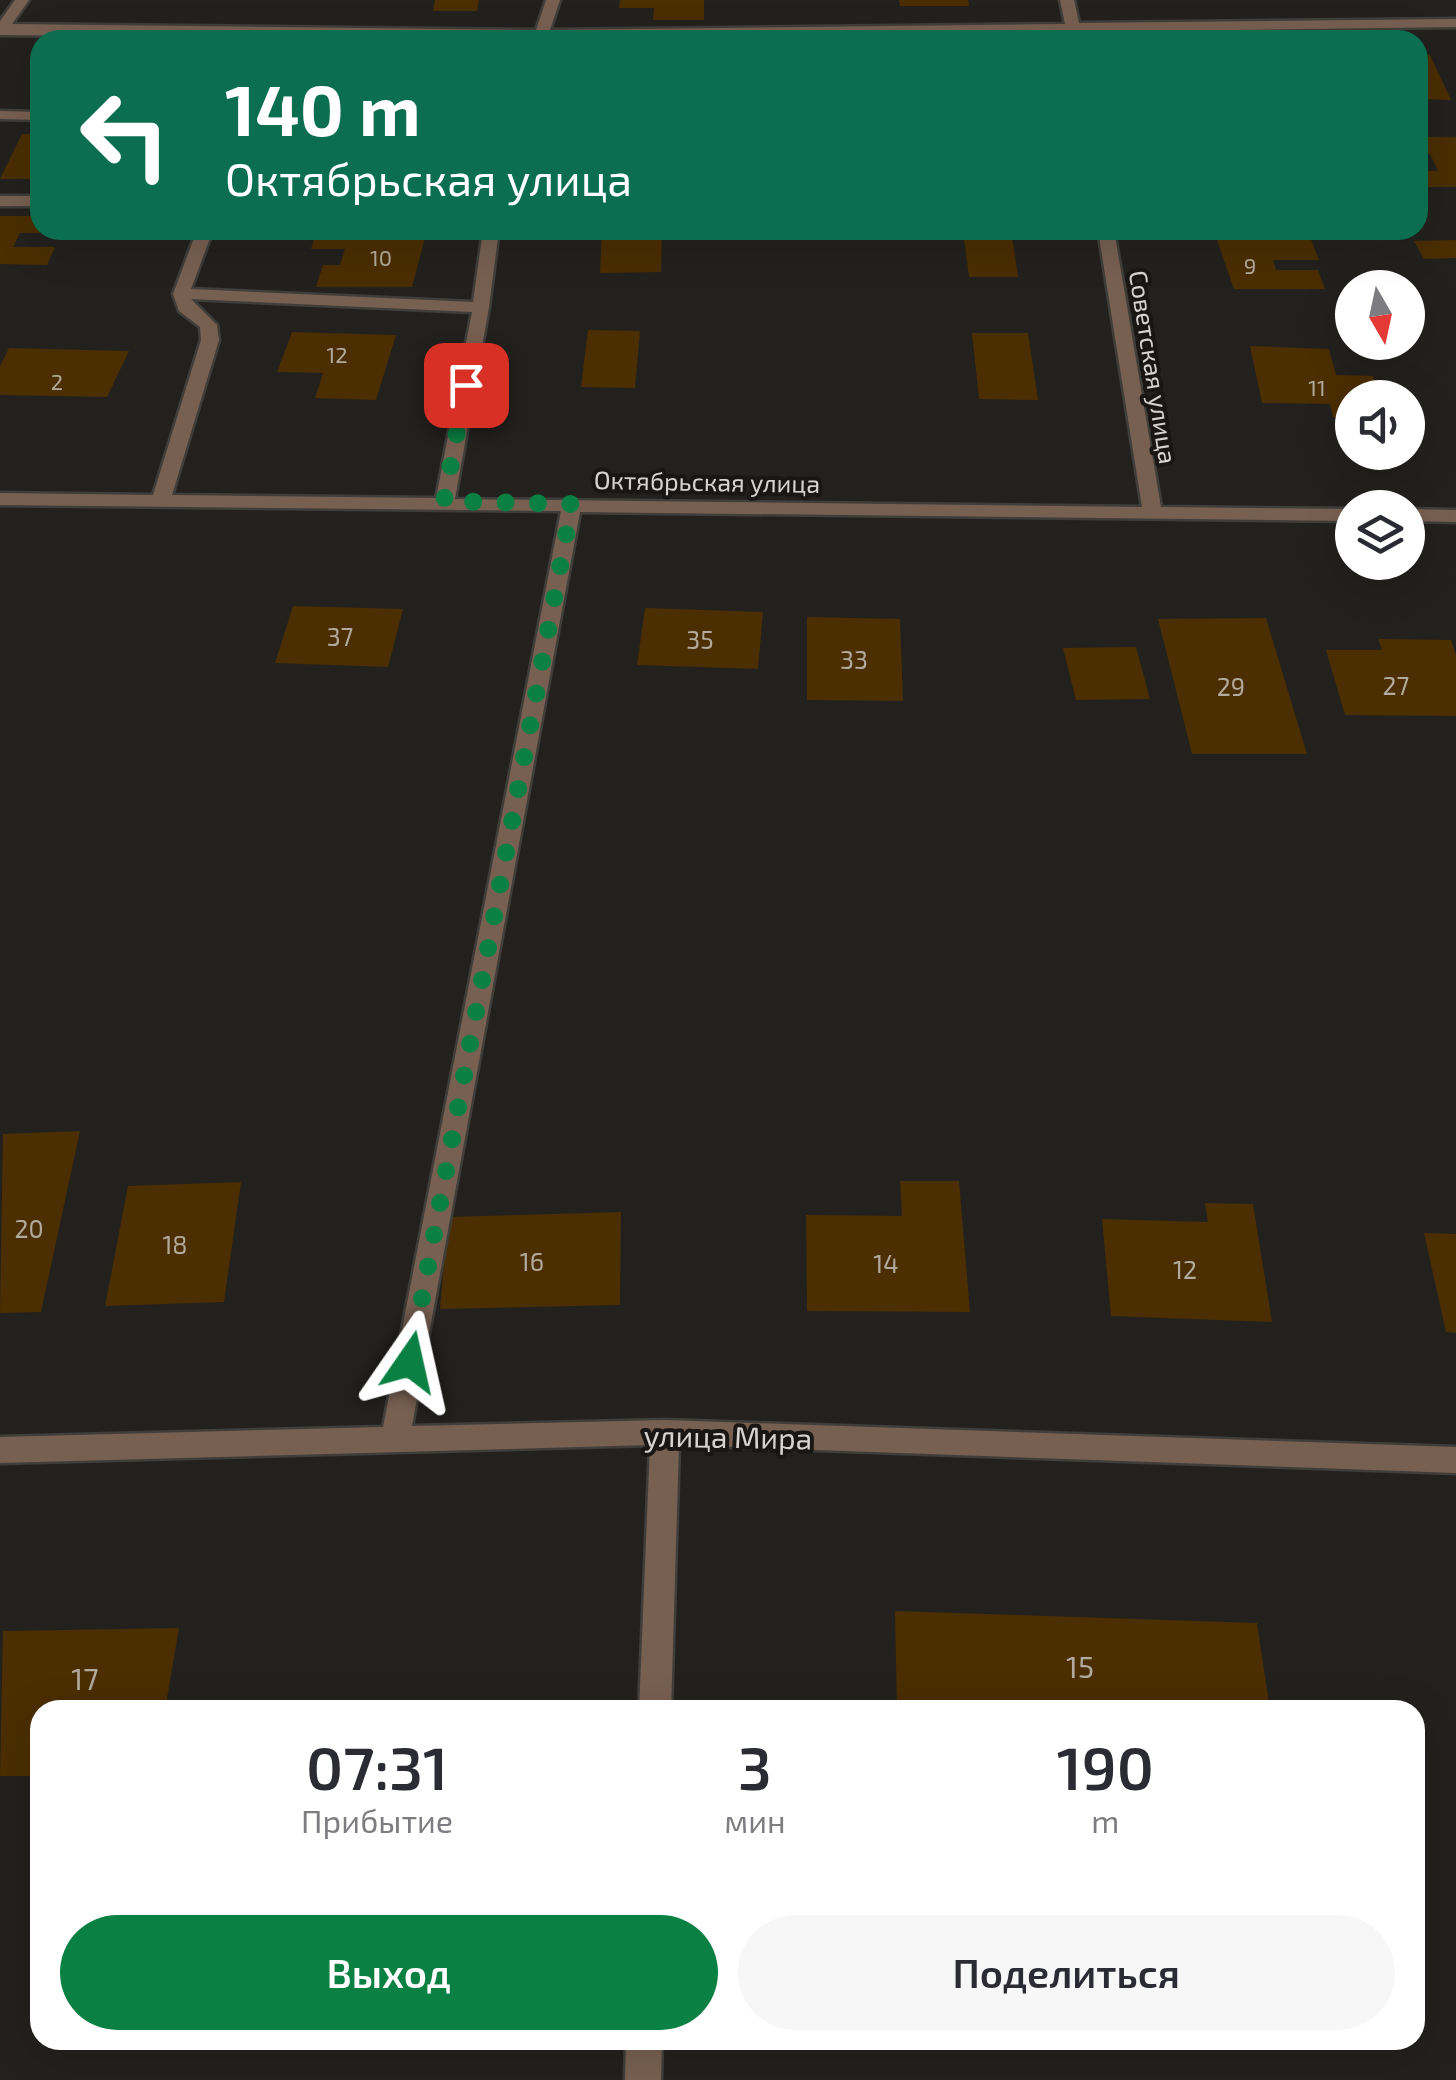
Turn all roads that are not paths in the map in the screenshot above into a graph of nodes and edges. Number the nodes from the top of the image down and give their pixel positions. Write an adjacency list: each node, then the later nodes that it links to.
1 (22, 0): 5 (street)
2 (552, 0): 7 (street)
3 (1067, 0): 8 (street)
4 (1456, 23): 9 (street)
5 (1, 29): 6 (street)
6 (41, 30)
7 (543, 30)
8 (1073, 30)
9 (1213, 30)
10 (0, 115): 11 (street)
11 (30, 116)
12 (0, 201): 13 (street)
13 (30, 201)
14 (201, 240): 17 (street)
15 (491, 240): 18 (street)
16 (1108, 240): 23 (street, Советская улица)
17 (181, 294): 18 (street); 20 (street)
18 (481, 307): 21 (street)
19 (0, 499): 20 (street, Октябрьская улица)
20 (162, 499): 21 (street, Октябрьская улица)
21 (444, 501): 22 (street, Октябрьская улица)
22 (572, 504): 23 (street, Октябрьская улица); 28 (street)
23 (1152, 512): 24 (street, Октябрьская улица)
24 (1335, 514)
25 (1425, 515): 26 (street)
26 (1456, 516)
27 (665, 1432): 28 (street, улица Мира); 30 (street, улица Мира); 31 (street)
28 (395, 1440): 29 (street, улица Мира)
29 (0, 1450)
30 (1456, 1460)
31 (655, 1700)
32 (644, 2050): 33 (street)
33 (642, 2080)

